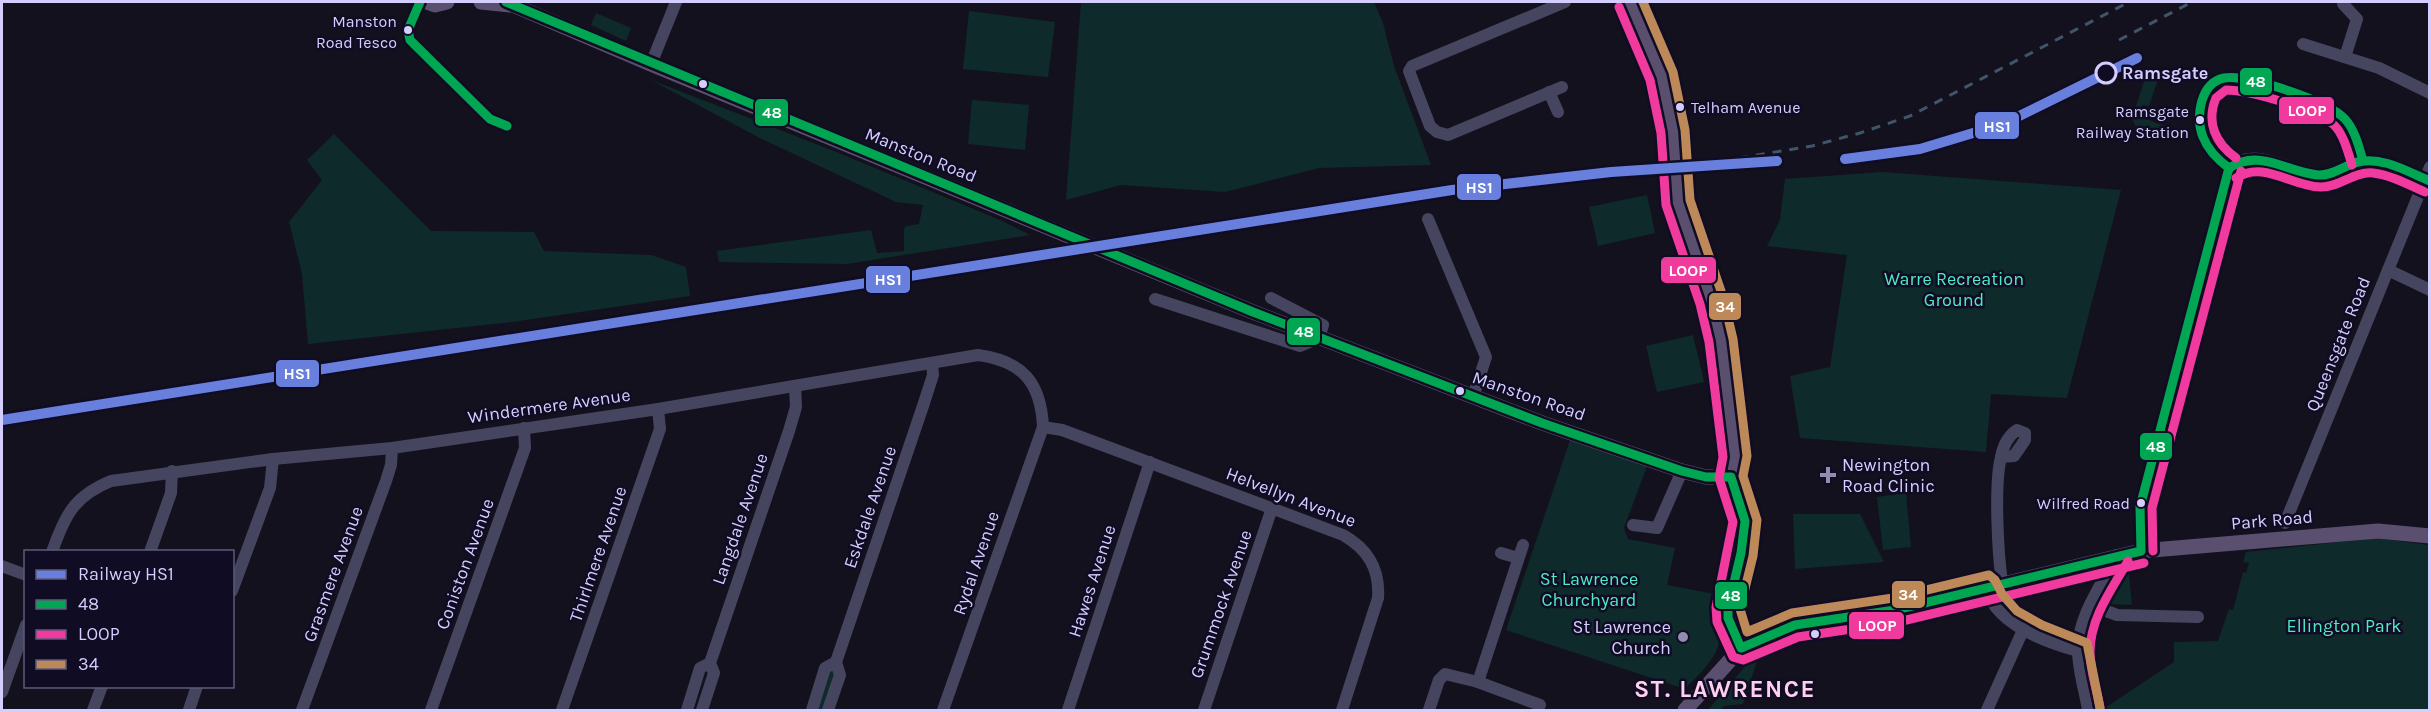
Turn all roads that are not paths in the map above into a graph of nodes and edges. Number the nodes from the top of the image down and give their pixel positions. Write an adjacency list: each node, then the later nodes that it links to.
1 (427, 2): 2 (main road)
2 (447, 2)
3 (481, 2): 7 (main road, Manston Road)
4 (676, 2): 11 (street)
5 (1565, 2): 13 (street)
6 (1630, 2): 35 (main road)
7 (512, 4): 11 (main road, Manston Road)
8 (2343, 4): 10 (street)
9 (2303, 44): 10 (street)
10 (2345, 57): 14 (street)
11 (651, 64): 22 (main road, Manston Road)
12 (1562, 87): 13 (street)
13 (1550, 92): 15 (street)
14 (2430, 93)
15 (1558, 112)
16 (2428, 175): 18 (street, Queensgate Road); 43 (street)
17 (1428, 219): 25 (street)
18 (2388, 270): 19 (street); 37 (street, Queensgate Road)
19 (2430, 290)
20 (1270, 298): 22 (street)
21 (1155, 299): 22 (street)
22 (1319, 338): 25 (main road, Manston Road)
23 (933, 363): 24 (street, Windermere Avenue); 27 (street, Windermere Avenue); 58 (street, Eskdale Avenue)
24 (795, 386): 26 (street, Windermere Avenue); 60 (street, Langdale Avenue)
25 (1473, 397): 34 (main road, Manston Road)
26 (658, 409): 28 (street, Windermere Avenue); 70 (street, Thirlmere Avenue)
27 (1042, 427): 32 (street, Helvellyn Avenue); 75 (street, Rydal Avenue)
28 (524, 428): 29 (street, Windermere Avenue); 69 (street, Coniston Avenue)
29 (392, 448): 31 (street, Windermere Avenue); 68 (street, Grasmere Avenue)
30 (2001, 457): 49 (street)
31 (273, 459): 33 (street, Windermere Avenue); 50 (street)
32 (1150, 462): 36 (street, Helvellyn Avenue); 76 (street, Hawes Avenue)
33 (172, 471): 41 (street, Windermere Avenue); 42 (street)
34 (1682, 471): 35 (main road, Manston Road); 38 (street)
35 (1731, 477): 56 (main road)
36 (1272, 508): 77 (street, Grummock Avenue); 78 (street, Helvellyn Avenue)
37 (2285, 523)
38 (1633, 525)
39 (2430, 536): 43 (main road, Park Road)
40 (1523, 545): 46 (street)
41 (53, 550)
42 (151, 550)
43 (2142, 551): 45 (main road, Park Road)
44 (1501, 553): 46 (street)
45 (2117, 555): 49 (main road, Park Road); 52 (street)
46 (1518, 558): 61 (street)
47 (2, 566): 48 (street)
48 (24, 574)
49 (2002, 583): 51 (main road, Park Road)
50 (234, 586)
51 (1986, 587): 54 (street); 56 (main road, Park Road)
52 (2090, 605): 53 (street); 57 (street)
53 (2198, 617)
54 (2024, 628): 57 (street); 81 (street)
55 (24, 629): 59 (street)
56 (1741, 648): 80 (main road)
57 (2078, 651): 82 (street)
58 (836, 662): 73 (street, Eskdale Avenue); 74 (street, Eskdale Avenue)
59 (6, 663): 64 (street)
60 (710, 663): 71 (street, Langdale Avenue); 72 (street, Langdale Avenue)
61 (1478, 682): 65 (street); 79 (street)
62 (102, 688): 66 (street)
63 (198, 688): 67 (street)
64 (2, 692)
65 (1531, 706)
66 (93, 711)
67 (189, 711)
68 (302, 711)
69 (431, 711)
70 (562, 711)
71 (687, 711)
72 (702, 711)
73 (812, 711)
74 (828, 711)
75 (944, 711)
76 (1068, 711)
77 (1204, 711)
78 (1342, 711)
79 (1429, 711)
80 (1685, 711)
81 (1987, 711)
82 (2088, 711)

